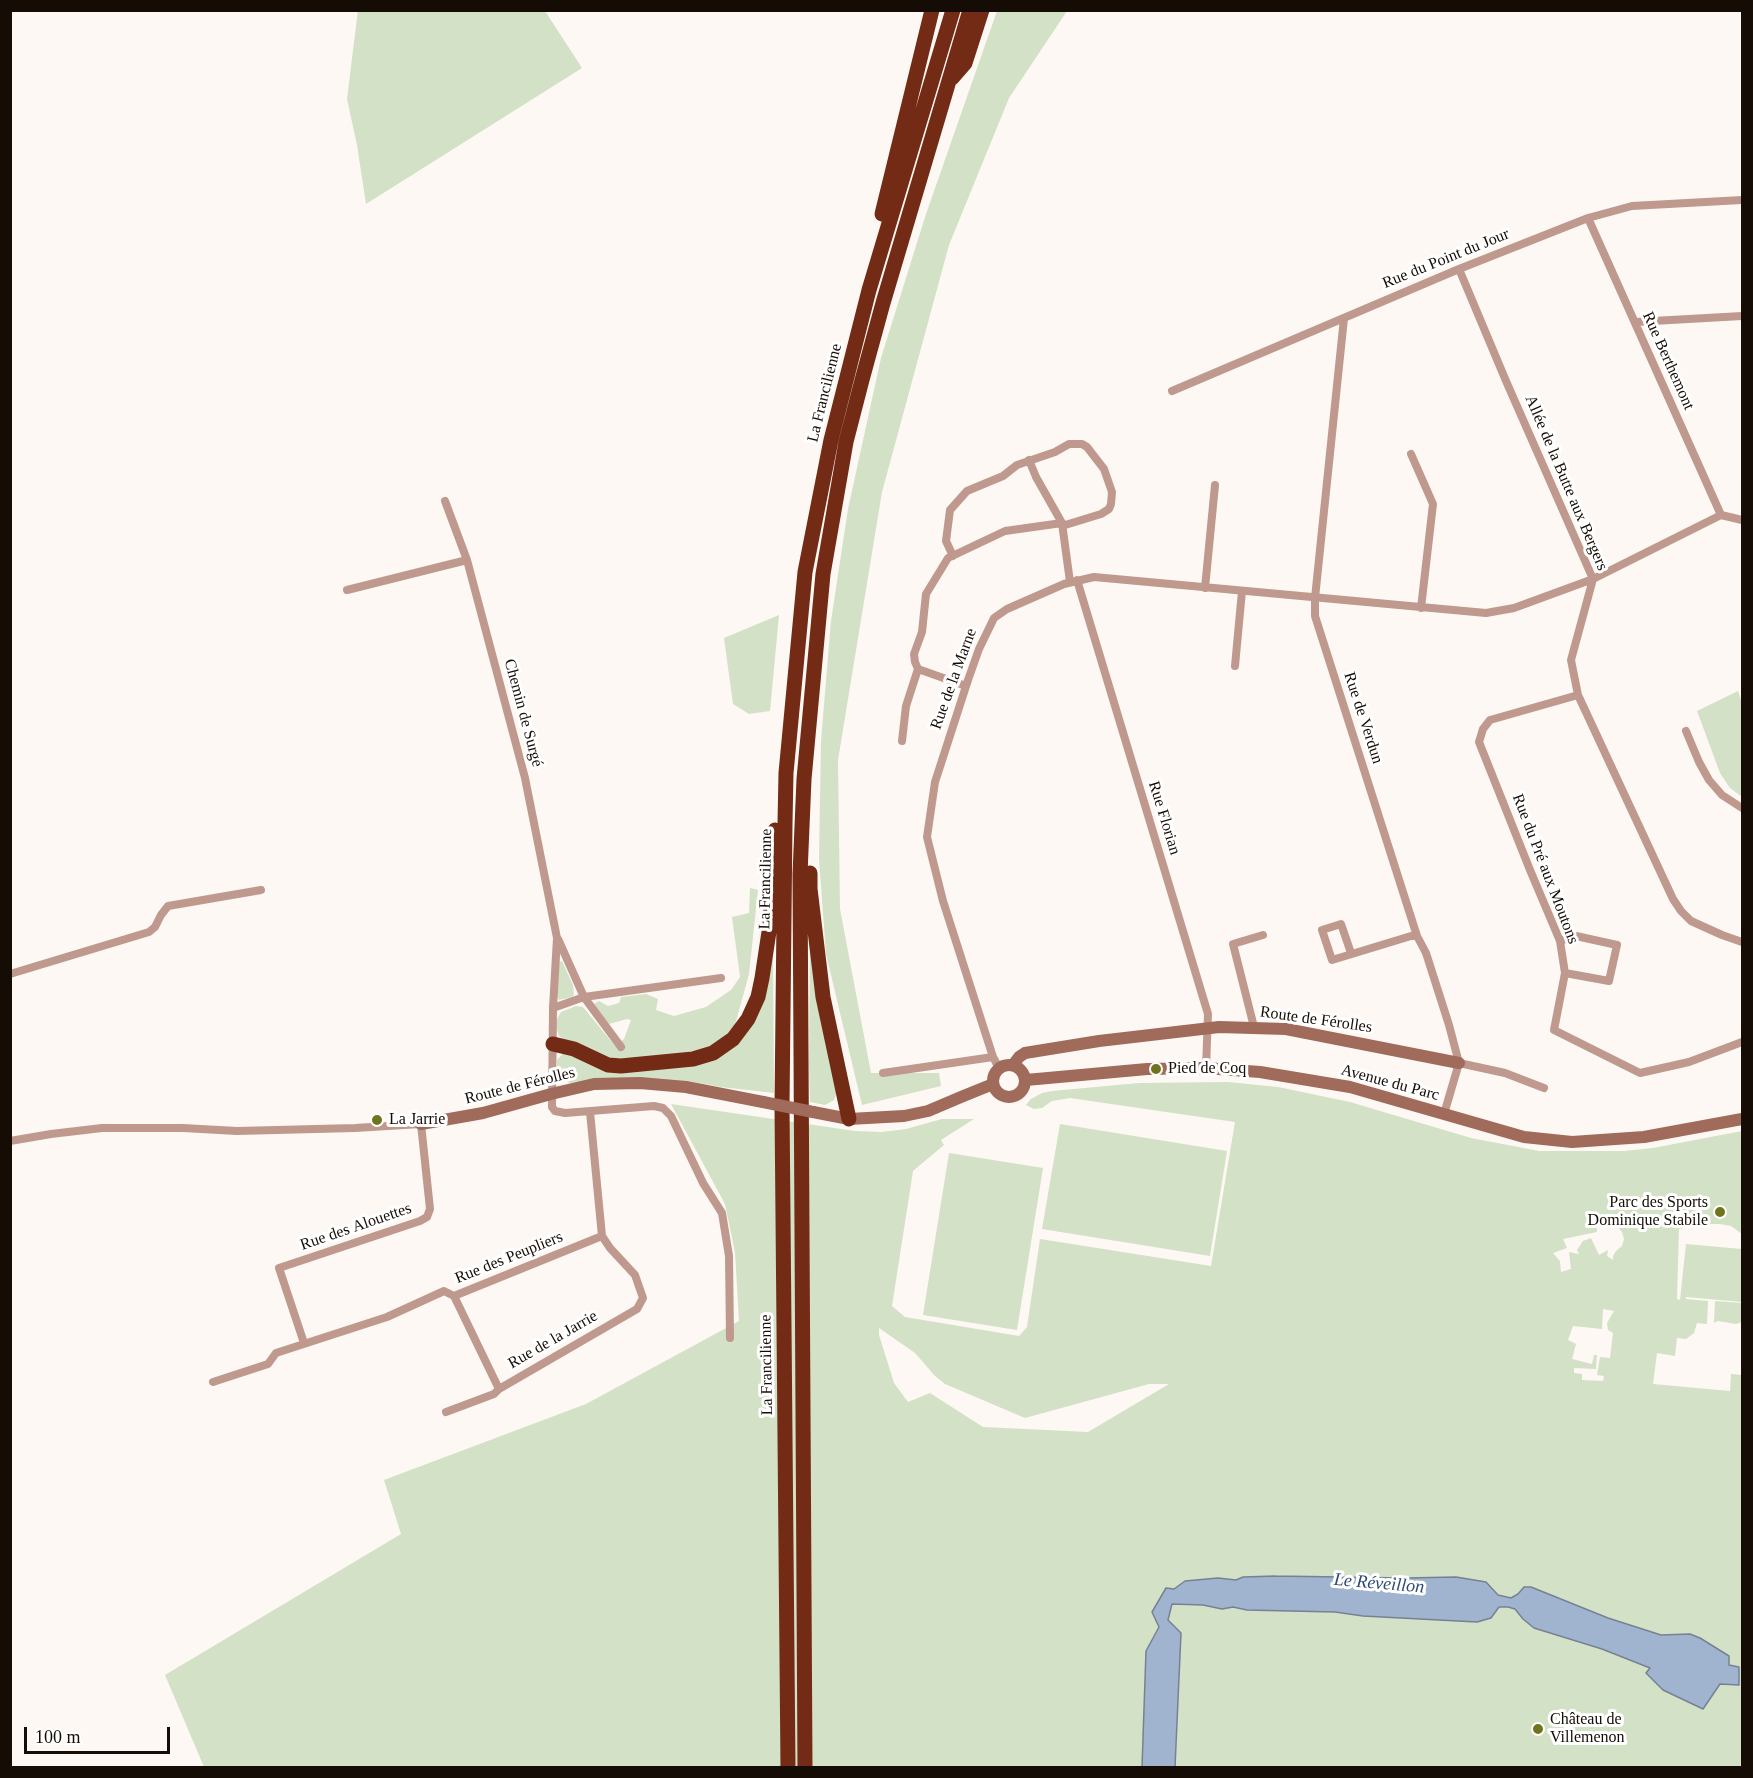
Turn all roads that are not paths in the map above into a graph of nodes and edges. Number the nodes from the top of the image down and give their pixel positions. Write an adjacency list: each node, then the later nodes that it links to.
1 (932, 10): 9 (highway)
2 (953, 10): 9 (highway, La Francilienne)
3 (970, 10): 5 (highway, La Francilienne)
4 (982, 10): 5 (highway)
5 (948, 82): 37 (highway, La Francilienne)
6 (1743, 200): 7 (street, Rue du Point du Jour)
7 (1588, 218): 8 (street, Rue du Point du Jour); 12 (street, Rue Berthemont)
8 (1460, 269): 11 (street, Rue du Point du Jour); 23 (street, Allée de la Butte aux Bergers)
9 (869, 290): 36 (highway, La Francilienne)
10 (1743, 316): 12 (street)
11 (1344, 318): 13 (street, Rue du Point du Jour); 28 (street, Rue de Verdun)
12 (1635, 322): 18 (street, Rue Berthemont)
13 (1172, 391)
14 (1411, 454): 29 (street)
15 (1029, 460): 20 (street); 20 (street); 21 (street)
16 (1215, 485): 25 (street)
17 (445, 501): 22 (street, Chemin de Surgé)
18 (1721, 515): 19 (street); 23 (street, Rue de la Marne)
19 (1743, 520)
20 (1062, 525): 21 (street); 24 (street, Rue Florian)
21 (953, 556): 31 (street)
22 (467, 560): 26 (street); 42 (street, Chemin de Surgé)
23 (1593, 579): 29 (street, Rue de la Marne); 33 (street, Allée de la Butte aux Bergers)
24 (1073, 581): 25 (street, Rue de la Marne); 32 (street, Rue de la Marne); 52 (street, Rue Florian)
25 (1205, 588): 27 (street, Rue de la Marne)
26 (347, 590)
27 (1242, 591): 28 (street, Rue de la Marne); 30 (street)
28 (1315, 598): 29 (street, Rue de la Marne); 41 (street, Rue de Verdun)
29 (1421, 608)
30 (1235, 666)
31 (918, 669): 32 (street); 35 (street)
32 (966, 686): 56 (street, Rue de la Marne)
33 (1578, 695): 43 (street, Allée de la Butte aux Bergers); 44 (street, Rue du Pré aux Moutons)
34 (1686, 731): 38 (street)
35 (902, 741)
36 (786, 772): 54 (highway); 78 (highway, La Francilienne)
37 (804, 779): 67 (highway); 79 (highway, La Francilienne)
38 (1743, 808)
39 (261, 890): 47 (street)
40 (1263, 935): 51 (street)
41 (1417, 936): 45 (street); 57 (street, Rue de Verdun)
42 (557, 938): 49 (street, Chemin de Surgé); 50 (street, Chemin de Surgé)
43 (1742, 939)
44 (1560, 941): 46 (street, Rue du Pré aux Moutons); 46 (street)
45 (1351, 953)
46 (1565, 973): 53 (street, Rue du Pré aux Moutons)
47 (10, 974)
48 (721, 978): 49 (street)
49 (584, 997): 50 (street); 55 (street, Chemin de Surgé)
50 (553, 1008): 54 (street, Chemin de Surgé)
51 (1254, 1027): 52 (street, Route de Férolles); 57 (street, Route de Férolles)
52 (1206, 1028): 58 (street, Route de Férolles); 59 (street, Rue Florian)
53 (1743, 1042)
54 (553, 1044): 64 (street, Chemin de Surgé)
55 (621, 1047)
56 (996, 1063): 58 (street); 60 (street); 62 (street)
57 (1460, 1063): 63 (street, Route de Férolles); 66 (street)
58 (1013, 1065): 61 (street)
59 (1206, 1068): 61 (street, Avenue du Parc); 66 (street, Avenue du Parc)
60 (884, 1073)
61 (1026, 1080): 62 (street)
62 (993, 1084): 67 (street, Route de Férolles)
63 (1544, 1088)
64 (551, 1094): 65 (street); 67 (street, Route de Férolles, bridge); 69 (street, Route de Férolles)
65 (590, 1112): 71 (street); 73 (street)
66 (1444, 1114): 68 (street, Avenue du Parc)
67 (849, 1119)
68 (1743, 1119)
69 (421, 1124): 70 (street, Route de Férolles); 74 (street, Rue des Alouettes)
70 (10, 1141)
71 (602, 1236): 72 (street, Rue des Peupliers); 76 (street, Rue de la Jarrie)
72 (453, 1296): 74 (street, Rue des Peupliers); 76 (street, Rue de la Jarrie)
73 (730, 1338)
74 (304, 1343): 75 (street, Rue des Peupliers)
75 (213, 1382)
76 (499, 1389): 77 (street)
77 (446, 1412)
78 (788, 1767)
79 (805, 1767)

